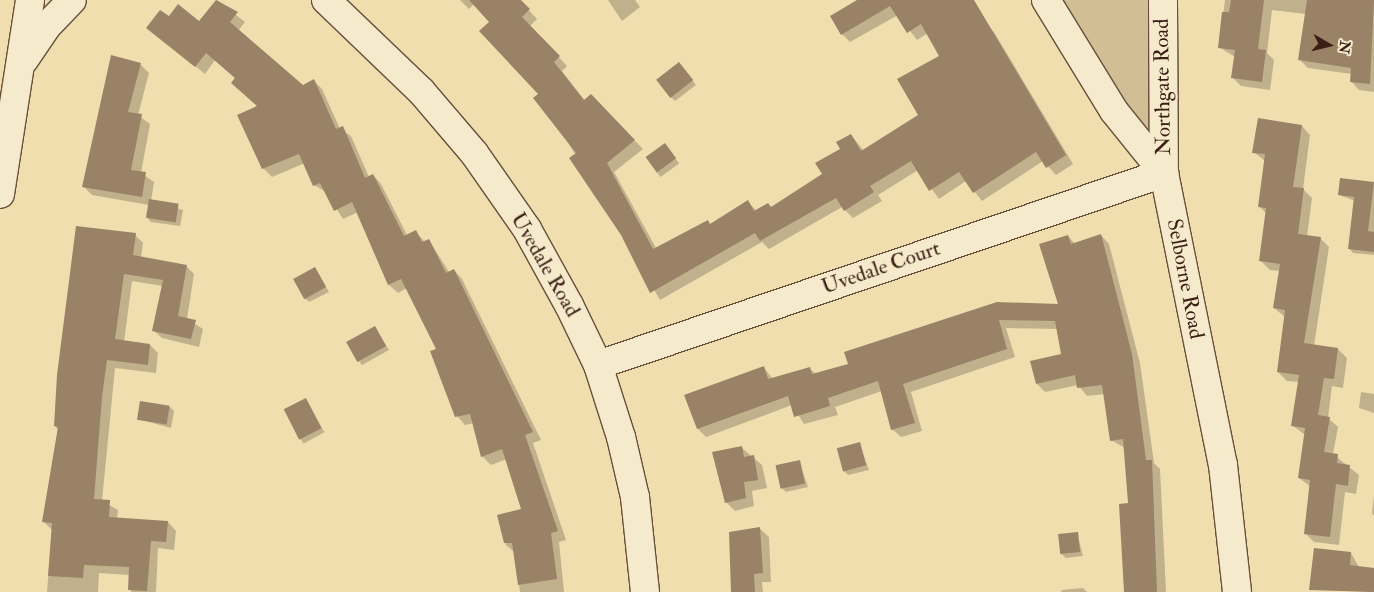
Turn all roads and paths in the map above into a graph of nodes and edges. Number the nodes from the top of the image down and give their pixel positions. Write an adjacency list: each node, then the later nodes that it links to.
1 (30, 0): 6 (street)
2 (72, 0): 6 (street)
3 (326, 0): 9 (street, Uvedale Road)
4 (1046, 0): 7 (street, Selborne Road)
5 (1163, 0): 7 (street, Northgate Road)
6 (19, 67): 8 (street)
7 (1164, 173): 9 (street, Uvedale Court); 11 (street, Selborne Road)
8 (0, 194)
9 (598, 365): 10 (street, Uvedale Road)
10 (645, 592)
11 (1237, 592)

